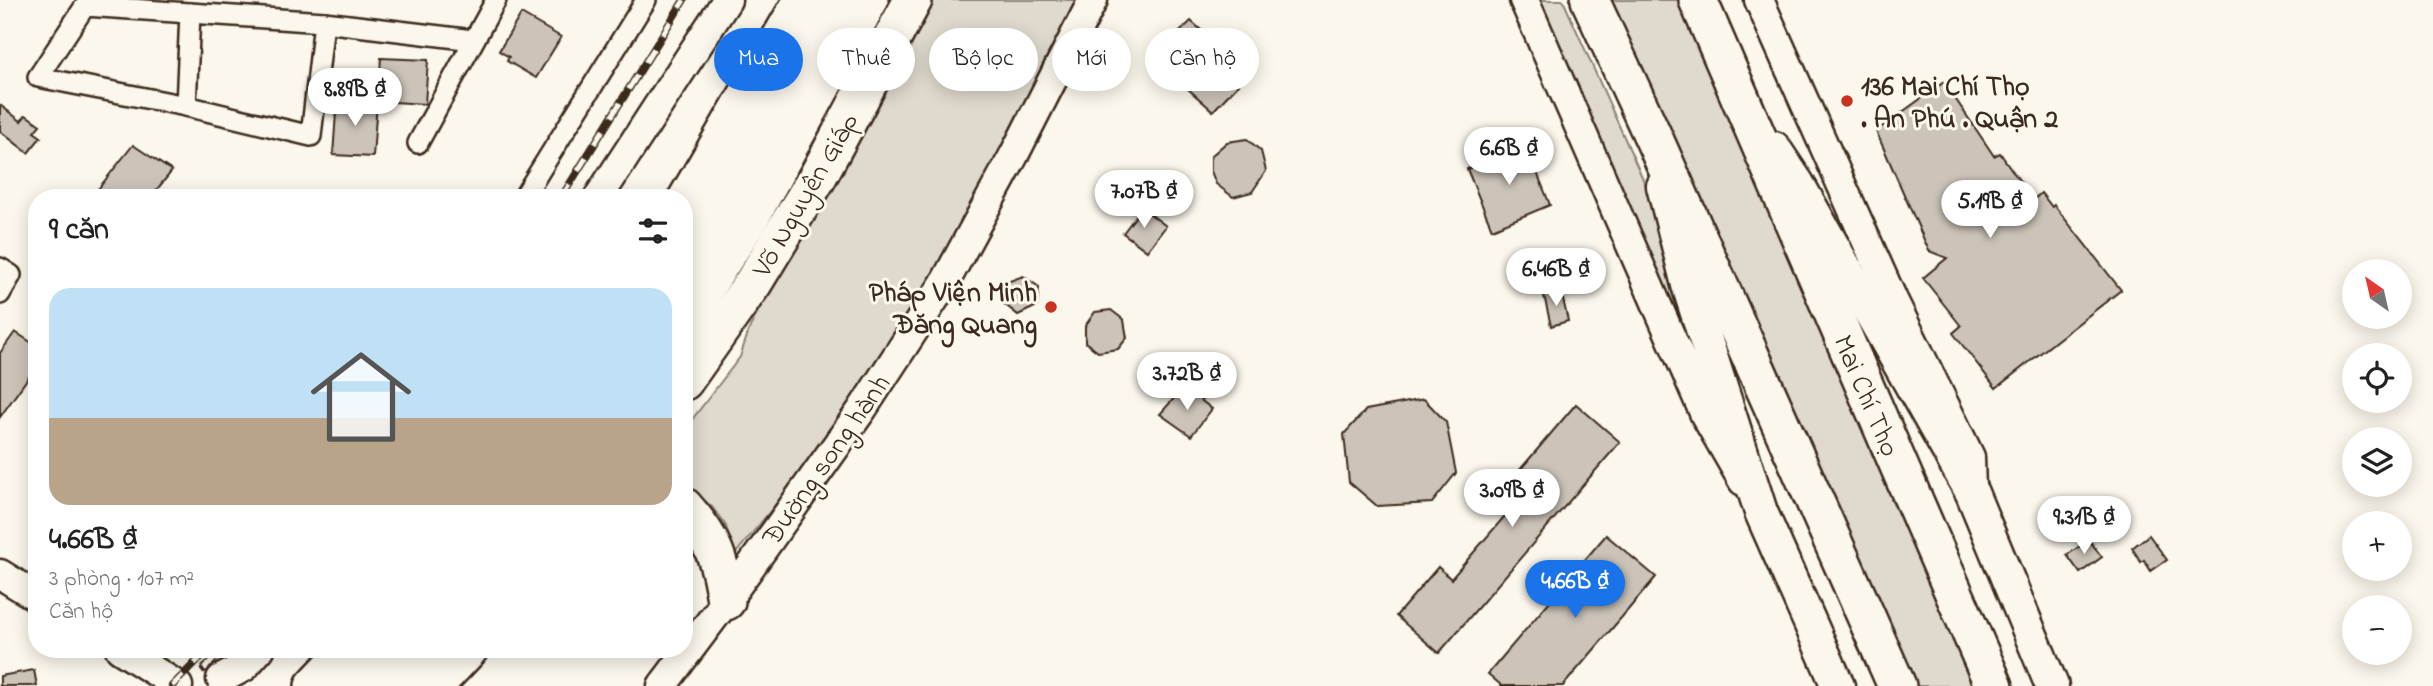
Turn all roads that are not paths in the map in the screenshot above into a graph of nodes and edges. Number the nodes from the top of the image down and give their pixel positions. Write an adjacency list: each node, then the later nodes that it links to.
1 (496, 0): 18 (street)
2 (646, 0): 24 (street)
3 (707, 0): 25 (main road)
4 (727, 0): 26 (main road)
5 (803, 0): 27 (highway)
6 (834, 0): 29 (highway)
7 (869, 0): 32 (highway, Võ Nguyên Giáp)
8 (913, 0): 33 (highway, Võ Nguyên Giáp)
9 (1093, 0): 39 (main road, Đường song hành)
10 (1524, 0): 35 (main road)
11 (1579, 0): 28 (main road)
12 (1590, 0): 21 (highway)
13 (1698, 0): 19 (highway, Mai Chí Thọ)
14 (1742, 0): 22 (main road, Mai Chí Thọ)
15 (1759, 0): 22 (main road, Mai Chí Thọ)
16 (190, 13): 17 (street); 20 (street); 20 (street)
17 (324, 22): 18 (street); 20 (street)
18 (472, 40): 23 (street)
19 (1742, 104): 34 (main road, Mai Chí Thọ); 56 (highway, Mai Chí Thọ)
20 (186, 106)
21 (1655, 141): 28 (main road); 55 (highway)
22 (1820, 141): 34 (main road, Mai Chí Thọ)
23 (418, 143)
24 (529, 189)
25 (586, 189)
26 (604, 189)
27 (693, 189)
28 (1664, 191): 35 (main road)
29 (693, 242)
30 (6, 272): 31 (street)
31 (0, 294)
32 (693, 306)
33 (693, 368)
34 (1972, 494): 57 (main road, Mai Chí Thọ)
35 (1761, 512): 54 (main road)
36 (693, 517): 39 (highway)
37 (0, 574): 38 (main road)
38 (28, 591)
39 (726, 601): 40 (main road, Đường song hành)
40 (693, 645)
41 (132, 658): 49 (main road)
42 (232, 658): 50 (main road)
43 (252, 658): 50 (main road)
44 (364, 658): 48 (highway)
45 (418, 658): 51 (highway)
46 (460, 658): 52 (highway)
47 (683, 658): 53 (main road, Đường song hành)
48 (331, 675)
49 (165, 683)
50 (218, 683)
51 (394, 686)
52 (434, 686)
53 (662, 686)
54 (1838, 686)
55 (1897, 686)
56 (1994, 686)
57 (2052, 686)

